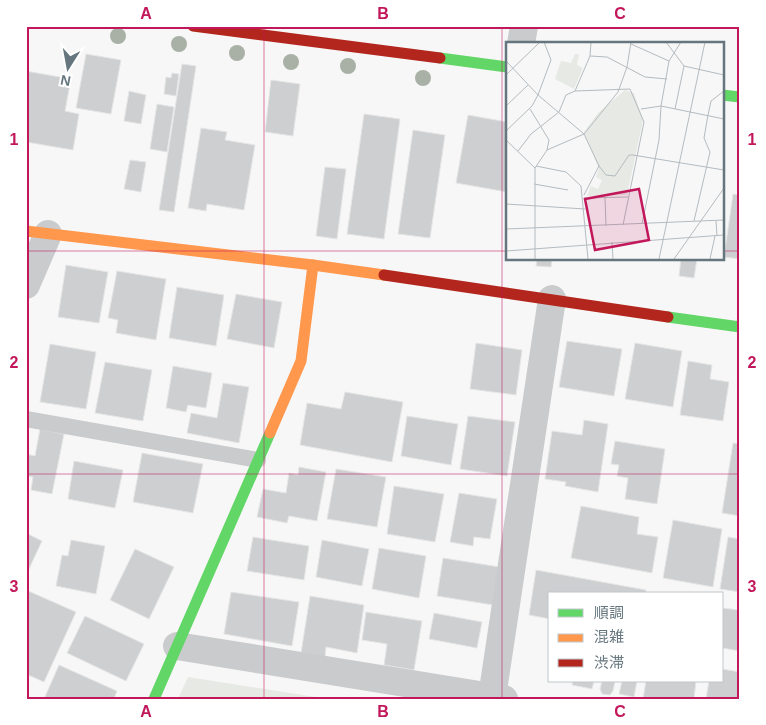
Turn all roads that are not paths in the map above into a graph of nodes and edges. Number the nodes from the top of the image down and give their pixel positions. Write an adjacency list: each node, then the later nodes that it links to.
1 (193, 26): 4 (street)
2 (524, 26): 3 (street)
3 (521, 42)
4 (506, 67)
5 (724, 95): 6 (street)
6 (740, 97)
7 (37, 232): 8 (street); 9 (street)
8 (313, 265): 10 (street); 13 (street)
9 (26, 285)
10 (552, 299): 11 (street); 15 (street)
11 (740, 327)
12 (26, 419): 13 (lane)
13 (258, 460): 14 (street)
14 (177, 646): 15 (street); 16 (street)
15 (498, 698)
16 (154, 699)

